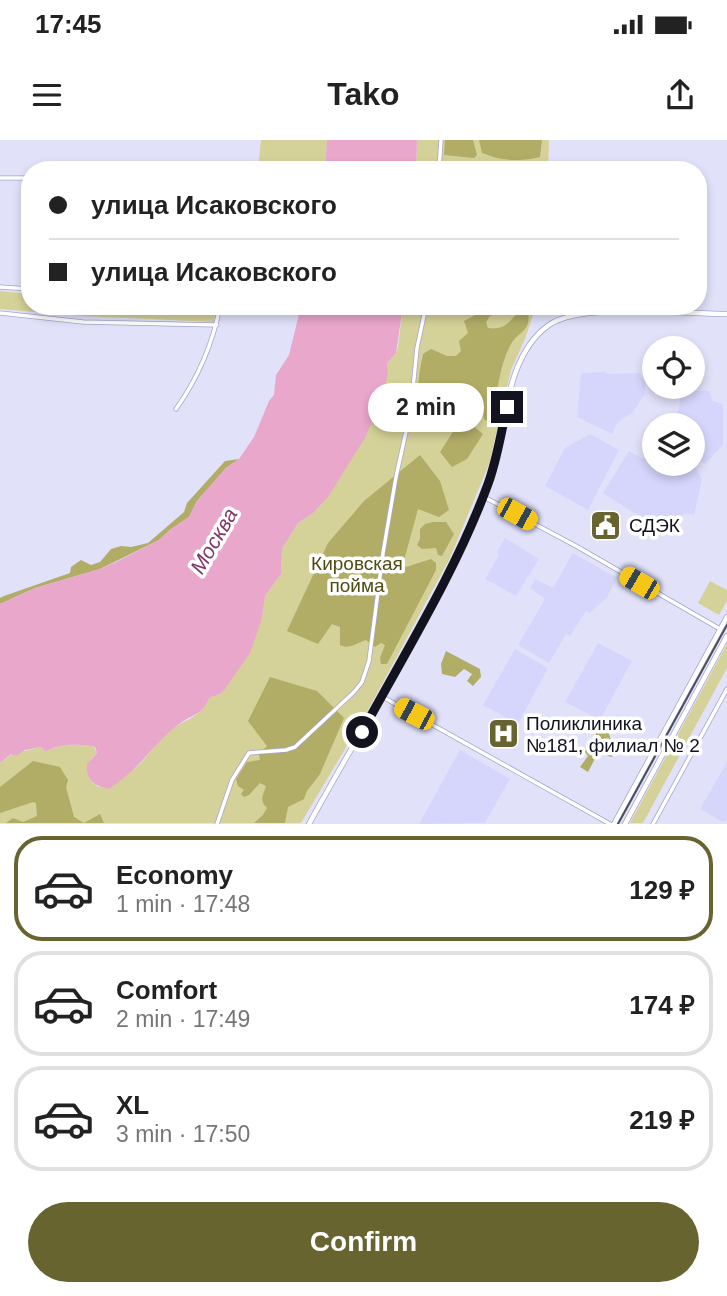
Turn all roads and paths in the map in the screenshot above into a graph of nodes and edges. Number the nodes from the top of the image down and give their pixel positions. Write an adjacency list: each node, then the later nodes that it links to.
1 (441, 140): 2 (street)
2 (440, 161)
3 (0, 178): 4 (street)
4 (21, 178)
5 (0, 287): 6 (street)
6 (21, 288)
7 (0, 313): 13 (street)
8 (707, 314): 9 (street)
9 (727, 314)
10 (218, 315): 13 (street)
11 (424, 315): 21 (street)
12 (572, 315): 15 (street)
13 (216, 325): 14 (street)
14 (176, 409)
15 (484, 496): 17 (street); 20 (street)
16 (727, 617): 17 (street)
17 (720, 629): 23 (street)
18 (727, 636): 24 (street)
19 (727, 689): 25 (street)
20 (381, 696): 22 (street); 23 (street)
21 (217, 824)
22 (309, 824)
23 (612, 824)
24 (625, 824)
25 (653, 824)

